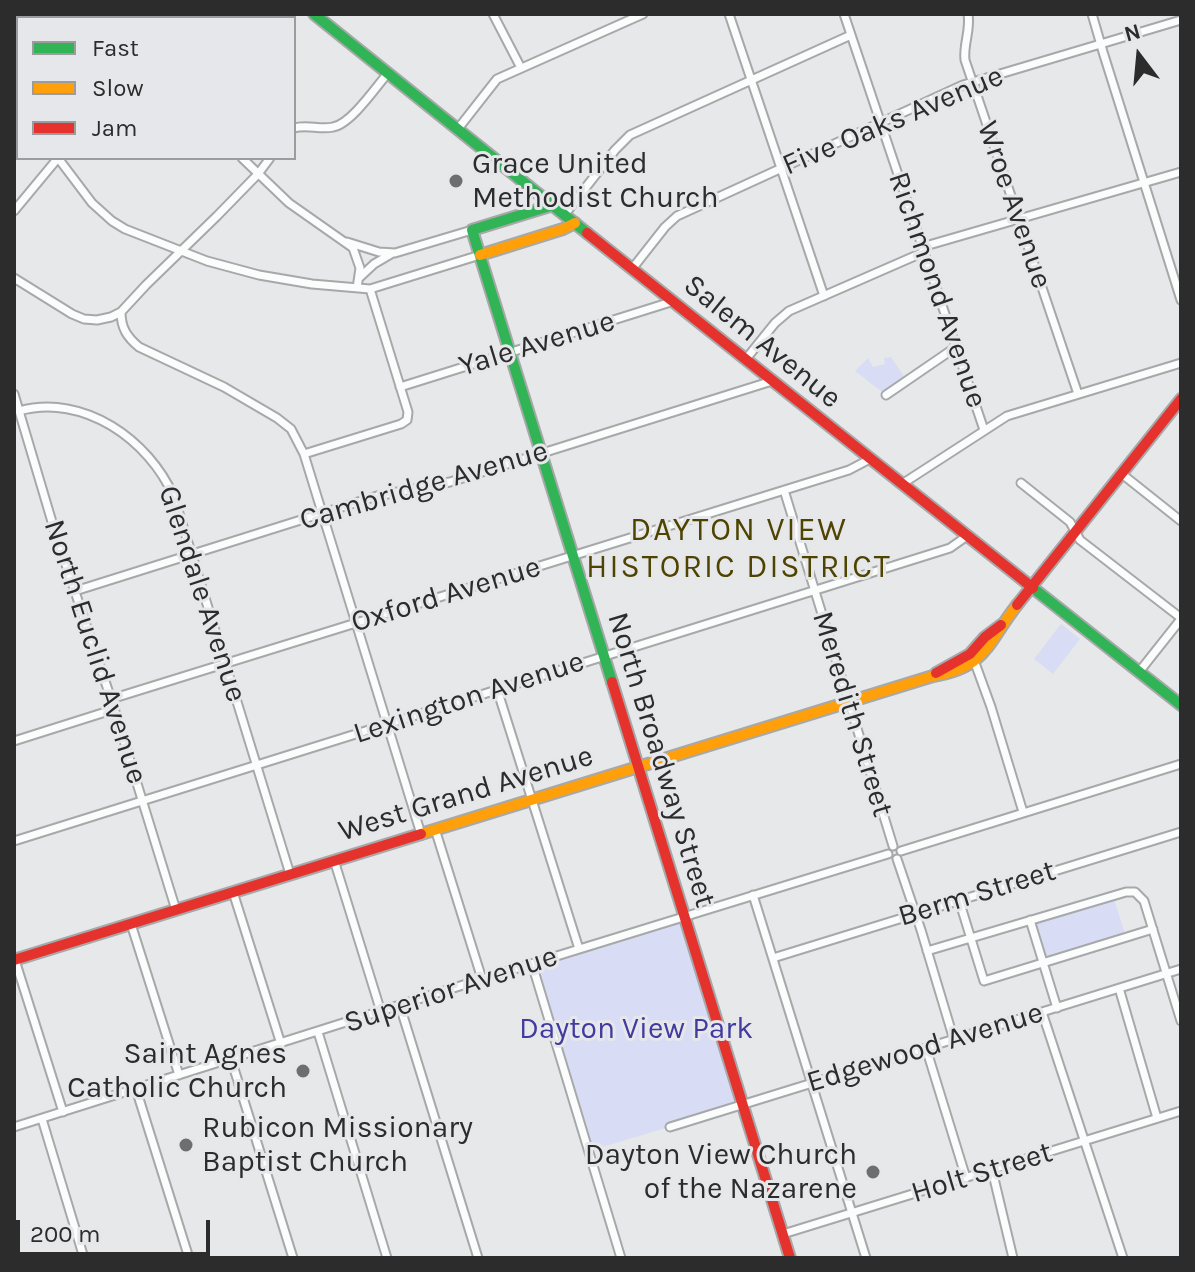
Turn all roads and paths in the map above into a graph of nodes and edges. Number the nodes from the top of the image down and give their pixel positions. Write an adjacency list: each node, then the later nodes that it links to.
1 (314, 14): 12 (street, Salem Avenue)
2 (493, 14): 11 (street)
3 (643, 14): 11 (street)
4 (729, 14): 13 (street)
5 (844, 14): 9 (street, Richmond Avenue)
6 (968, 14): 14 (street, Wroe Avenue)
7 (1092, 14): 10 (street)
8 (1181, 20): 10 (street, Five Oaks Avenue)
9 (851, 35): 13 (street); 15 (street, Richmond Avenue)
10 (1101, 44): 14 (street, Five Oaks Avenue); 25 (street)
11 (521, 68): 17 (street)
12 (388, 73): 16 (street); 17 (street, Salem Avenue)
13 (751, 80): 22 (street); 30 (street)
14 (972, 82): 15 (street, Five Oaks Avenue); 31 (street, Wroe Avenue)
15 (880, 123): 22 (street, Five Oaks Avenue); 36 (street, Richmond Avenue)
16 (296, 128)
17 (457, 130): 26 (street, Salem Avenue)
18 (56, 160): 28 (street)
19 (59, 160): 37 (street)
20 (244, 160): 24 (street)
21 (268, 160): 24 (street)
22 (781, 168): 40 (street, Five Oaks Avenue); 45 (street)
23 (1181, 172): 25 (street)
24 (258, 174): 35 (street); 37 (street)
25 (1144, 183): 31 (street); 46 (street)
26 (533, 190): 27 (street, Salem Avenue); 29 (street)
27 (553, 205): 29 (street); 30 (street, Salem Avenue)
28 (14, 211)
29 (527, 213): 33 (street)
30 (565, 214): 32 (street, Salem Avenue); 34 (street)
31 (1019, 220): 36 (street); 56 (street, Wroe Avenue)
32 (575, 223): 34 (street); 40 (street, Salem Avenue)
33 (472, 230): 38 (street); 39 (street, North Broadway Street)
34 (555, 231): 39 (street)
35 (345, 241): 38 (street); 42 (street)
36 (923, 250): 45 (street); 49 (street, Richmond Avenue)
37 (181, 251): 43 (street); 48 (street)
38 (391, 254): 42 (street)
39 (480, 255): 44 (street); 50 (street, North Broadway Street)
40 (632, 269): 47 (street, Salem Avenue)
41 (14, 278): 48 (street)
42 (359, 278): 43 (street)
43 (357, 288): 44 (street)
44 (370, 289): 54 (street)
45 (824, 296): 51 (street)
46 (1181, 300)
47 (674, 301): 50 (street, Yale Avenue); 51 (street, Salem Avenue)
48 (121, 312): 61 (street)
49 (956, 347): 57 (street); 60 (street, Richmond Avenue)
50 (510, 352): 54 (street, Yale Avenue); 62 (street, North Broadway Street)
51 (746, 359): 53 (street, Salem Avenue)
52 (1181, 363): 56 (street)
53 (772, 381): 62 (street, Cambridge Avenue); 63 (street, Salem Avenue)
54 (400, 387): 61 (street)
55 (14, 394): 59 (street, North Euclid Avenue)
56 (1078, 394): 60 (street)
57 (886, 395)
58 (1181, 399): 64 (street, West Grand Avenue)
59 (19, 411): 72 (street, Glendale Avenue); 76 (street, North Euclid Avenue)
60 (984, 430): 66 (street)
61 (304, 454): 68 (street)
62 (541, 454): 68 (street, Cambridge Avenue); 73 (street, North Broadway Street)
63 (870, 459): 66 (street, Salem Avenue); 67 (street, Oxford Avenue)
64 (1122, 474): 69 (street); 70 (street, West Grand Avenue)
65 (1021, 483): 70 (street)
66 (902, 484): 71 (street, Salem Avenue)
67 (784, 490): 73 (street, Oxford Avenue); 75 (street, Meredith Street)
68 (322, 514): 72 (street, Cambridge Avenue); 78 (street)
69 (1181, 521)
70 (1075, 530): 74 (street, West Grand Avenue); 77 (street)
71 (967, 536): 74 (street, Salem Avenue); 75 (street, Lexington Avenue)
72 (191, 555): 76 (street, Cambridge Avenue); 81 (street, Glendale Avenue)
73 (572, 555): 78 (street, Oxford Avenue); 80 (street, North Broadway Street)
74 (1032, 587): 79 (street, West Grand Avenue); 83 (street, Salem Avenue)
75 (814, 590): 80 (street, Lexington Avenue); 87 (street, Meredith Street)
76 (75, 591): 86 (street, North Euclid Avenue)
77 (1181, 619): 83 (street)
78 (355, 623): 81 (street, Oxford Avenue); 90 (street)
79 (1001, 625): 82 (street, West Grand Avenue); 84 (street, West Grand Avenue)
80 (603, 656): 85 (street, Lexington Avenue); 94 (street, North Broadway Street)
81 (225, 663): 86 (street, Oxford Avenue); 93 (street, Glendale Avenue)
82 (975, 663): 84 (street, West Grand Avenue); 97 (street)
83 (1139, 672): 88 (street, Salem Avenue)
84 (933, 676): 87 (street, West Grand Avenue)
85 (497, 689): 90 (street, Lexington Avenue); 95 (street)
86 (111, 699): 89 (street, North Euclid Avenue)
87 (849, 702): 94 (street, West Grand Avenue); 102 (street, Meredith Street)
88 (1181, 705)
89 (115, 709): 91 (street); 96 (street, North Euclid Avenue)
90 (387, 725): 93 (street, Lexington Avenue); 100 (street)
91 (14, 741)
92 (1181, 764): 97 (street)
93 (257, 766): 96 (street, Lexington Avenue); 105 (street, Glendale Avenue)
94 (638, 767): 95 (street, West Grand Avenue); 111 (street, North Broadway Street)
95 (532, 799): 98 (street, West Grand Avenue); 116 (street)
96 (143, 801): 101 (street, Lexington Avenue); 109 (street, North Euclid Avenue)
97 (1023, 812): 103 (street)
98 (435, 829): 100 (street, West Grand Avenue); 124 (street)
99 (1181, 832): 108 (street, Berm Street)
100 (421, 834): 104 (street, West Grand Avenue)
101 (14, 841)
102 (890, 850): 103 (street); 107 (street, Superior Avenue)
103 (899, 855): 110 (street)
104 (334, 860): 105 (street, West Grand Avenue); 128 (street)
105 (290, 874): 106 (street, West Grand Avenue)
106 (233, 892): 109 (street, West Grand Avenue); 133 (street)
107 (753, 895): 111 (street, Superior Avenue); 118 (street)
108 (959, 900): 110 (street, Berm Street); 115 (street)
109 (176, 910): 113 (street, West Grand Avenue)
110 (915, 913): 117 (street); 118 (street, Berm Street)
111 (686, 917): 116 (street, Superior Avenue); 139 (street, North Broadway Street)
112 (1030, 920): 114 (street); 115 (street); 120 (street)
113 (131, 924): 119 (street, West Grand Avenue); 136 (street)
114 (1153, 929): 120 (street); 123 (street)
115 (971, 939): 117 (street); 120 (street)
116 (579, 949): 121 (street, Superior Avenue)
117 (927, 951): 132 (street)
118 (773, 958): 137 (street)
119 (14, 959): 141 (street)
120 (1044, 963): 127 (street)
121 (532, 964): 124 (street, Superior Avenue); 156 (street)
122 (1181, 969): 123 (street, Edgewood Avenue)
123 (1166, 974): 125 (street, Edgewood Avenue); 130 (street)
124 (482, 979): 126 (street, Superior Avenue)
125 (1119, 988): 127 (street, Edgewood Avenue); 142 (street)
126 (400, 1006): 128 (street, Superior Avenue); 155 (street)
127 (1057, 1008): 129 (street, Edgewood Avenue)
128 (381, 1012): 131 (street, Superior Avenue)
129 (1042, 1012): 132 (street, Edgewood Avenue); 146 (street)
130 (1181, 1021)
131 (318, 1032): 133 (street, Superior Avenue); 154 (street)
132 (954, 1040): 134 (street, Edgewood Avenue)
133 (281, 1044): 135 (street, Superior Avenue)
134 (926, 1048): 137 (street, Edgewood Avenue); 148 (street)
135 (231, 1059): 136 (street, Superior Avenue); 153 (street)
136 (179, 1075): 138 (street, Superior Avenue)
137 (812, 1084): 139 (street, Edgewood Avenue); 149 (street)
138 (136, 1089): 141 (street, Superior Avenue); 152 (street)
139 (742, 1105): 145 (street, Edgewood Avenue); 150 (street, North Broadway Street)
140 (1181, 1111): 142 (street, Holt Street)
141 (63, 1112): 143 (street, Superior Avenue)
142 (1157, 1118): 146 (street, Holt Street)
143 (42, 1119): 144 (street, Superior Avenue); 151 (street)
144 (14, 1127)
145 (670, 1127)
146 (1085, 1141): 147 (street, Holt Street); 160 (street)
147 (992, 1170): 148 (street, Holt Street); 159 (street)
148 (966, 1178): 149 (street, Holt Street)
149 (852, 1213): 150 (street, Holt Street); 158 (street)
150 (783, 1234): 157 (street, North Broadway Street)
151 (84, 1258)
152 (189, 1258)
153 (293, 1258)
154 (387, 1258)
155 (478, 1258)
156 (621, 1258)
157 (790, 1258)
158 (866, 1258)
159 (1013, 1258)
160 (1123, 1258)

